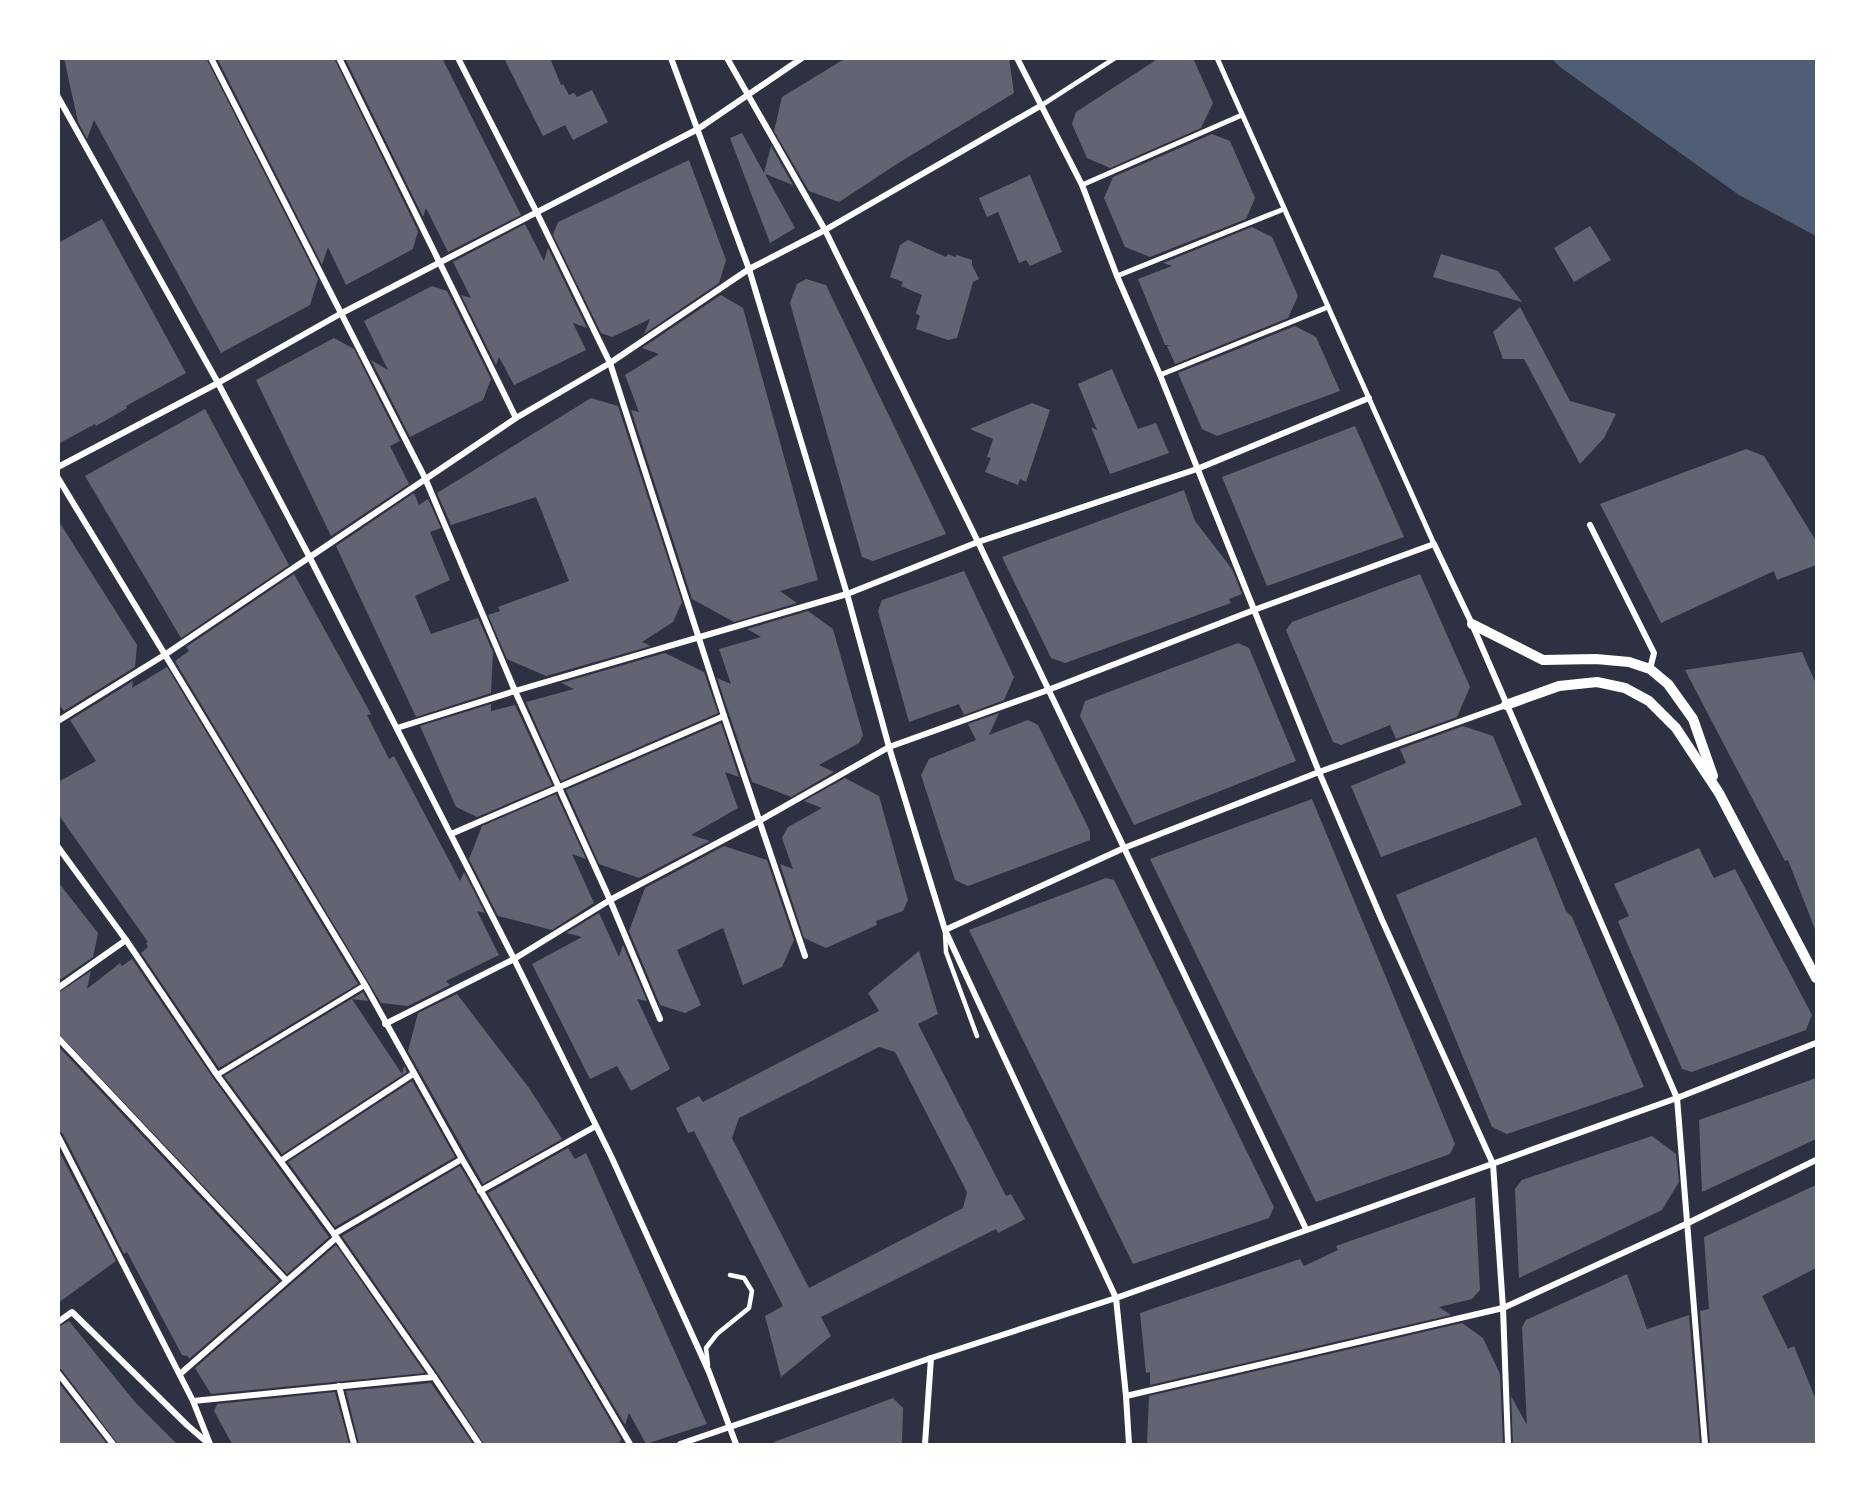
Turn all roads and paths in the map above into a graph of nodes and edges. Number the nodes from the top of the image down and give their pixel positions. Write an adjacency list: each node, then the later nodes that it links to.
1 (211, 58): 23 (street)
2 (339, 58): 19 (street)
3 (458, 58): 17 (street)
4 (671, 58): 14 (street)
5 (727, 58): 10 (street)
6 (802, 58): 10 (street)
7 (1017, 58): 12 (street)
8 (1115, 58): 12 (lane)
9 (1217, 58): 13 (street)
10 (748, 95): 14 (street); 18 (street)
11 (58, 97): 26 (street)
12 (1042, 105): 15 (street); 18 (street)
13 (1242, 115): 15 (street); 16 (street)
14 (698, 129): 17 (street); 20 (street)
15 (1082, 184): 21 (street)
16 (1284, 209): 21 (street); 22 (street)
17 (537, 213): 19 (street); 24 (street)
18 (825, 230): 20 (street); 34 (street)
19 (439, 263): 23 (street); 28 (street)
20 (749, 269): 24 (street); 37 (street)
21 (1117, 276): 25 (street)
22 (1328, 308): 25 (street); 27 (street)
23 (340, 314): 26 (street); 32 (street)
24 (610, 363): 28 (street); 40 (street)
25 (1160, 375): 30 (street)
26 (218, 383): 29 (street); 36 (street)
27 (1369, 398): 30 (street); 35 (street)
28 (516, 418): 32 (street)
29 (58, 467)
30 (1197, 468): 34 (street); 38 (street)
31 (58, 478): 41 (street)
32 (425, 478): 36 (street); 44 (street)
33 (1590, 525): 42 (street)
34 (978, 542): 37 (street); 43 (street)
35 (1434, 544): 38 (street); 39 (street)
36 (309, 556): 41 (street); 48 (street)
37 (847, 594): 40 (street); 49 (street)
38 (1254, 610): 43 (street); 50 (street)
39 (1472, 624): 42 (street); 45 (street)
40 (698, 637): 44 (street); 46 (street)
41 (166, 654): 47 (street); 63 (street)
42 (1650, 669): 52 (street)
43 (1048, 690): 49 (street); 56 (street)
44 (515, 691): 48 (street); 51 (street)
45 (1506, 705): 50 (street); 52 (street); 72 (street)
46 (724, 716): 51 (street); 53 (street)
47 (58, 721)
48 (397, 728): 54 (street)
49 (889, 747): 53 (street); 58 (street)
50 (1319, 772): 56 (street); 78 (street)
51 (558, 786): 54 (street); 57 (street)
52 (1719, 793): 62 (street)
53 (759, 821): 57 (street); 60 (street)
54 (451, 834): 61 (street)
55 (58, 847): 59 (street)
56 (1124, 848): 58 (street); 81 (street)
57 (610, 900): 61 (street); 65 (street)
58 (945, 930): 67 (lane); 85 (street)
59 (126, 940): 64 (street); 71 (street)
60 (805, 956)
61 (514, 959): 66 (street); 73 (street)
62 (1816, 978)
63 (365, 985): 66 (street); 71 (street)
64 (58, 988)
65 (660, 1019)
66 (385, 1024): 70 (street)
67 (976, 1036)
68 (58, 1038): 84 (street)
69 (1816, 1043): 72 (street)
70 (413, 1074): 75 (street); 76 (street)
71 (217, 1075): 76 (street)
72 (1677, 1098): 78 (street); 80 (street)
73 (596, 1126): 79 (street); 89 (street)
74 (58, 1136): 91 (street)
75 (462, 1159): 79 (street); 82 (street)
76 (282, 1160): 82 (street)
77 (1816, 1160): 80 (street)
78 (1493, 1164): 81 (street); 86 (street)
79 (480, 1191): 101 (street)
80 (1686, 1224): 86 (street); 107 (street)
81 (1306, 1230): 85 (street)
82 (335, 1236): 84 (street); 92 (street)
83 (730, 1275): 89 (lane)
84 (286, 1280): 91 (street)
85 (1116, 1298): 88 (street); 94 (street)
86 (1503, 1308): 94 (street); 106 (street)
87 (58, 1322): 98 (street)
88 (930, 1358): 96 (street); 104 (street)
89 (709, 1372): 96 (street)
90 (58, 1373): 97 (street)
91 (180, 1374): 95 (street)
92 (434, 1377): 93 (street); 100 (street)
93 (339, 1386): 95 (street); 99 (street)
94 (1126, 1396): 105 (street)
95 (194, 1401): 98 (street)
96 (730, 1426): 102 (street); 103 (street)
97 (113, 1444)
98 (210, 1444)
99 (354, 1444)
100 (479, 1444)
101 (630, 1444)
102 (680, 1444)
103 (736, 1444)
104 (925, 1444)
105 (1129, 1444)
106 (1508, 1444)
107 (1705, 1444)

